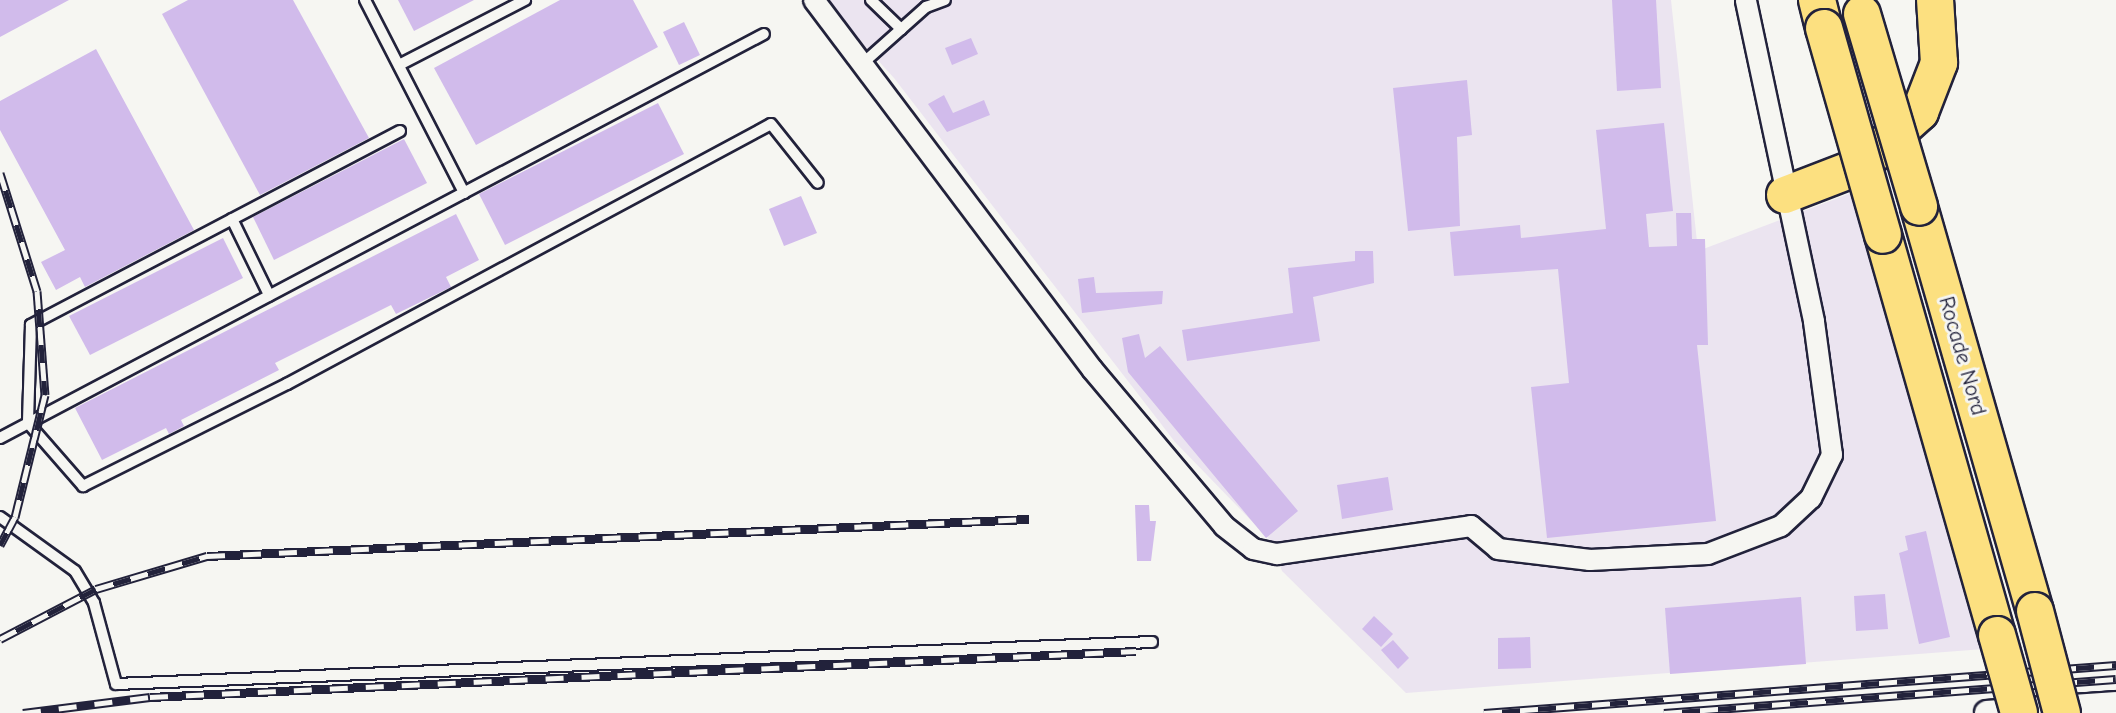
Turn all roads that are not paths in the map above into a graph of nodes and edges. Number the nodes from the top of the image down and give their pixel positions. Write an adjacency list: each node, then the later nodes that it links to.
1 (365, 0): 13 (lane)
2 (525, 0): 13 (lane)
3 (814, 0): 12 (street)
4 (871, 0): 10 (lane)
5 (945, 0): 10 (lane)
6 (1746, 0): 17 (street)
7 (1935, 0): 17 (highway)
8 (1860, 7): 27 (highway, Rocade Nord, bridge)
9 (1821, 14): 26 (highway, Rocade Nord, bridge)
10 (901, 29): 12 (lane)
11 (764, 34): 16 (lane)
12 (862, 64): 17 (street)
13 (399, 65): 16 (lane)
14 (400, 131): 18 (lane)
15 (818, 183): 20 (lane)
16 (464, 193): 19 (lane)
17 (1785, 195)
18 (232, 219): 19 (lane); 20 (lane)
19 (269, 295): 20 (lane)
20 (28, 423): 21 (lane)
21 (0, 438)
22 (0, 517): 23 (lane)
23 (1152, 642)
24 (2116, 704): 25 (street)
25 (1987, 713)
26 (2019, 713)
27 (2062, 713)

